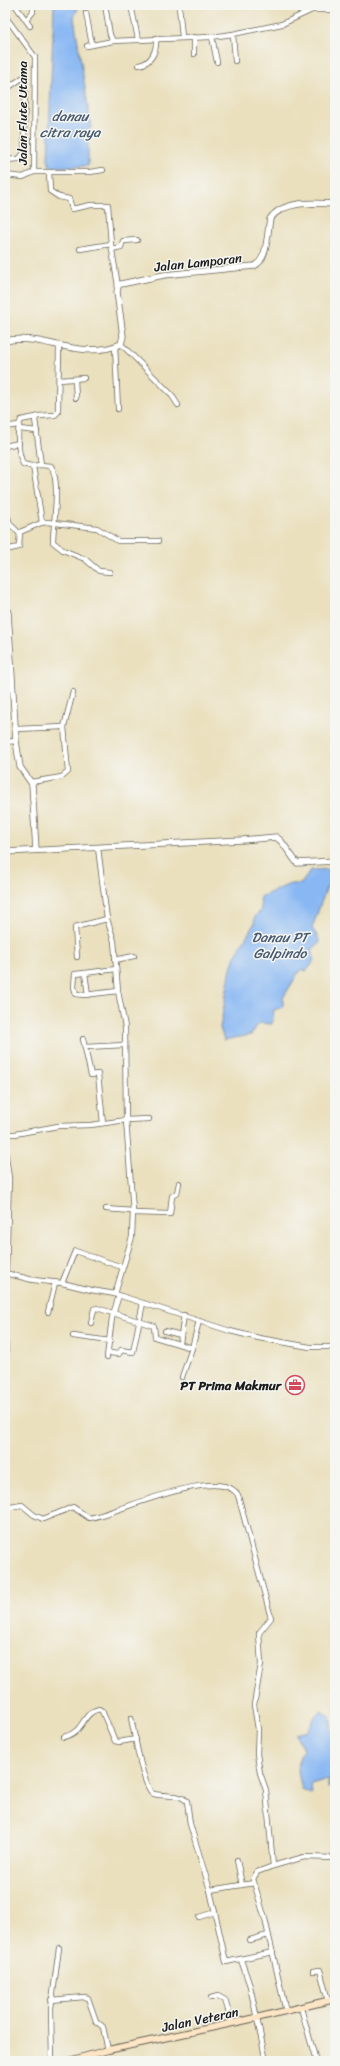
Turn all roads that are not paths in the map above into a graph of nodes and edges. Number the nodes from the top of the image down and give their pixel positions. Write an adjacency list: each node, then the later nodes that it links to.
1 (15, 5): 9 (street)
2 (33, 5): 9 (street)
3 (105, 5): 17 (street)
4 (131, 5): 16 (street)
5 (179, 6): 12 (street)
6 (335, 10): 11 (street)
7 (86, 14): 17 (street)
8 (5, 16): 25 (street, Jalan Flute Utama)
9 (26, 20): 10 (street)
10 (30, 26)
11 (233, 34): 14 (street); 19 (street)
12 (182, 37): 13 (street); 15 (street)
13 (194, 37): 14 (street); 18 (street)
14 (212, 37): 20 (street)
15 (156, 38): 16 (street); 21 (street)
16 (138, 39): 17 (street)
17 (113, 41)
18 (194, 54)
19 (235, 61)
20 (217, 62)
21 (139, 65)
22 (5, 90): 23 (street)
23 (5, 160)
24 (103, 170): 26 (street)
25 (34, 172): 26 (street); 27 (street)
26 (50, 172): 30 (street)
27 (5, 175)
28 (335, 204): 32 (street, Jalan Lamporan)
29 (136, 240): 30 (street)
30 (111, 246): 31 (street); 32 (street)
31 (80, 249)
32 (118, 286): 34 (street)
33 (5, 341): 35 (street)
34 (121, 344): 36 (street); 41 (street)
35 (59, 346): 36 (street); 39 (street)
36 (115, 346): 42 (street)
37 (84, 378): 38 (street)
38 (75, 379): 39 (street); 40 (street)
39 (60, 380): 43 (street)
40 (76, 398)
41 (178, 405)
42 (118, 409)
43 (36, 417): 45 (street); 46 (street)
44 (5, 427): 45 (street)
45 (19, 427): 46 (street); 47 (street)
46 (37, 431): 49 (street)
47 (19, 443): 48 (street); 50 (street)
48 (5, 446)
49 (41, 465): 50 (street); 53 (street)
50 (33, 466): 52 (street)
51 (5, 508): 54 (street)
52 (42, 522): 53 (street); 54 (street)
53 (55, 523): 55 (street); 57 (street)
54 (18, 533): 56 (street)
55 (158, 541)
56 (5, 550)
57 (110, 572)
58 (5, 600): 61 (street)
59 (73, 692): 60 (street)
60 (64, 727): 61 (street); 64 (street)
61 (16, 729): 62 (street)
62 (16, 741): 63 (street); 64 (street)
63 (5, 742)
64 (31, 782): 66 (street)
65 (98, 848): 66 (street); 68 (street); 69 (street)
66 (36, 850): 67 (street)
67 (5, 852)
68 (335, 861)
69 (107, 919): 71 (street); 72 (street)
70 (134, 956): 72 (street)
71 (77, 957)
72 (115, 960): 73 (street)
73 (116, 969): 74 (street); 75 (street)
74 (85, 973): 76 (street); 76 (street)
75 (118, 990): 76 (street); 78 (street)
76 (88, 994)
77 (83, 1039): 79 (street)
78 (125, 1045): 79 (street); 81 (street)
79 (85, 1047): 82 (street)
80 (149, 1119): 81 (street)
81 (126, 1120): 82 (street); 87 (street)
82 (103, 1123): 83 (street)
83 (5, 1134)
84 (5, 1150): 88 (street)
85 (179, 1183): 87 (street)
86 (106, 1209): 87 (street)
87 (133, 1212): 89 (street)
88 (6, 1256): 90 (street)
89 (122, 1267): 92 (street); 93 (street)
90 (6, 1273): 91 (street)
91 (55, 1283): 92 (street); 95 (street)
92 (62, 1283): 93 (street)
93 (117, 1294): 94 (street); 96 (street)
94 (143, 1303): 97 (street); 99 (street)
95 (48, 1312)
96 (113, 1314): 99 (street); 100 (street); 105 (street)
97 (184, 1315): 98 (street); 102 (street)
98 (199, 1321): 107 (street); 108 (street)
99 (139, 1322): 105 (street); 106 (street)
100 (91, 1323)
101 (165, 1332): 102 (street)
102 (180, 1334): 106 (street)
103 (5, 1336): 109 (street)
104 (73, 1336): 105 (street)
105 (110, 1341)
106 (180, 1343): 108 (street)
107 (335, 1347)
108 (192, 1348): 110 (street)
109 (6, 1356)
110 (182, 1377)
111 (5, 1508): 117 (street)
112 (131, 1718): 114 (street)
113 (64, 1737): 114 (street)
114 (136, 1739): 120 (street)
115 (335, 1858): 117 (street)
116 (237, 1860): 119 (street)
117 (273, 1866): 118 (street)
118 (254, 1883): 119 (street); 123 (street)
119 (242, 1885): 120 (street)
120 (210, 1890): 121 (street)
121 (215, 1912): 122 (street); 127 (street)
122 (199, 1917)
123 (268, 1935): 124 (street); 126 (street)
124 (250, 1940)
125 (59, 1948): 130 (street)
126 (272, 1952): 127 (street); 133 (street)
127 (241, 1960): 134 (street)
128 (313, 1971): 131 (street)
129 (211, 1998): 135 (street)
130 (52, 2000): 136 (street); 137 (street)
131 (332, 2000): 132 (main road, Jalan Veteran)
132 (302, 2008): 133 (main road, Jalan Veteran); 140 (street)
133 (286, 2012): 134 (main road, Jalan Veteran)
134 (256, 2018): 135 (main road, Jalan Veteran); 139 (street)
135 (232, 2023): 136 (main road, Jalan Veteran)
136 (108, 2050): 138 (main road, Jalan Veteran)
137 (52, 2061)
138 (69, 2061)
139 (266, 2061)
140 (316, 2061)

